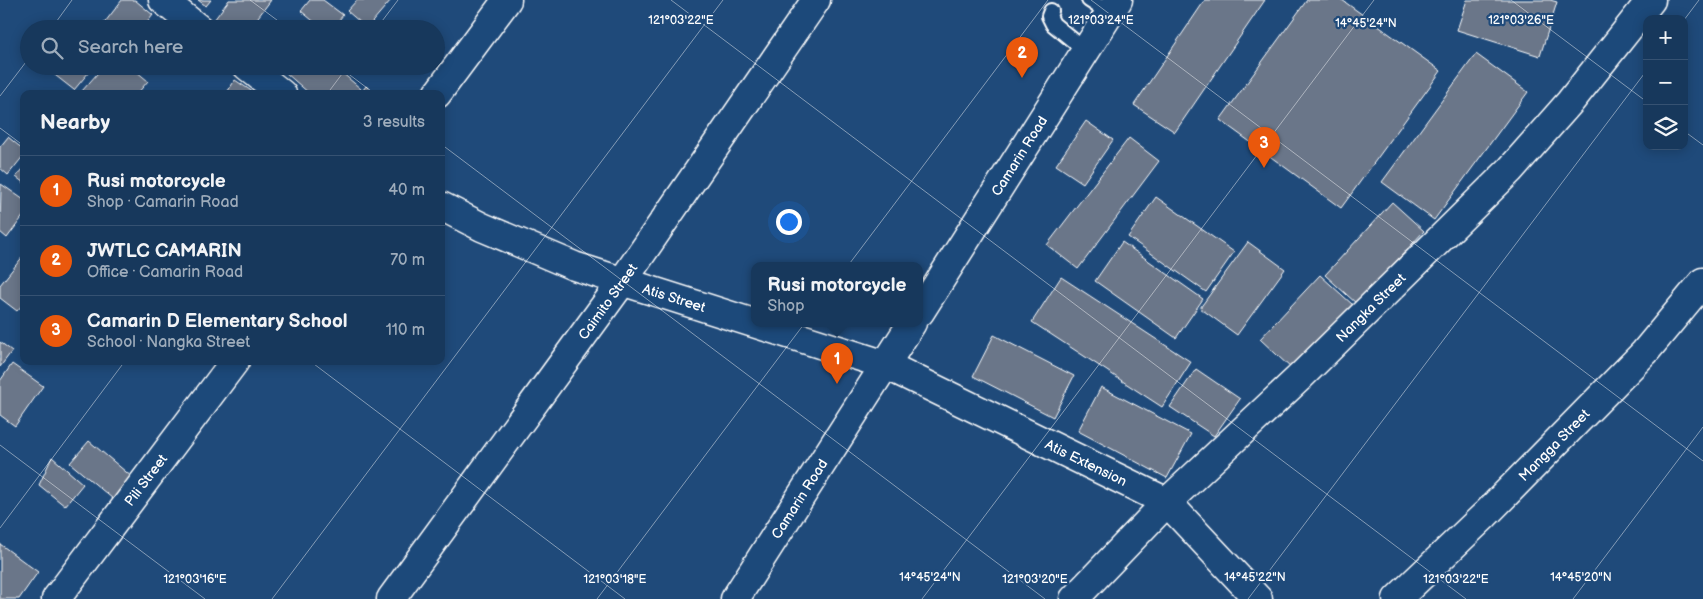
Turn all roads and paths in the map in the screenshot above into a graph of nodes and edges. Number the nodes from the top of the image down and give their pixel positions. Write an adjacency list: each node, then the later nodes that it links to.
1 (162, 0): 7 (street)
2 (507, 0): 11 (street)
3 (816, 0): 13 (street, Caimito Street)
4 (1651, 0): 21 (street, Nangka Street)
5 (1105, 4): 8 (street, Camarin Road)
6 (1051, 11): 8 (lane)
7 (188, 20)
8 (1086, 51): 15 (street, Camarin Road)
9 (258, 75): 10 (street)
10 (277, 90)
11 (440, 90)
12 (445, 208): 13 (street, Atis Street)
13 (622, 282): 16 (street, Atis Street); 23 (street, Caimito Street)
14 (1703, 282): 27 (street, Mangga Street)
15 (923, 307)
16 (751, 322)
17 (767, 327): 19 (street, Atis Street)
18 (909, 327): 19 (street, Camarin Road)
19 (886, 364): 21 (street, Atis Extension); 24 (street, Camarin Road)
20 (232, 365): 22 (street, Pili Street)
21 (1167, 502): 25 (street, Nangka Street); 26 (street, Atis Extension)
22 (56, 599)
23 (390, 599)
24 (735, 599)
25 (1074, 599)
26 (1258, 599)
27 (1397, 599)

